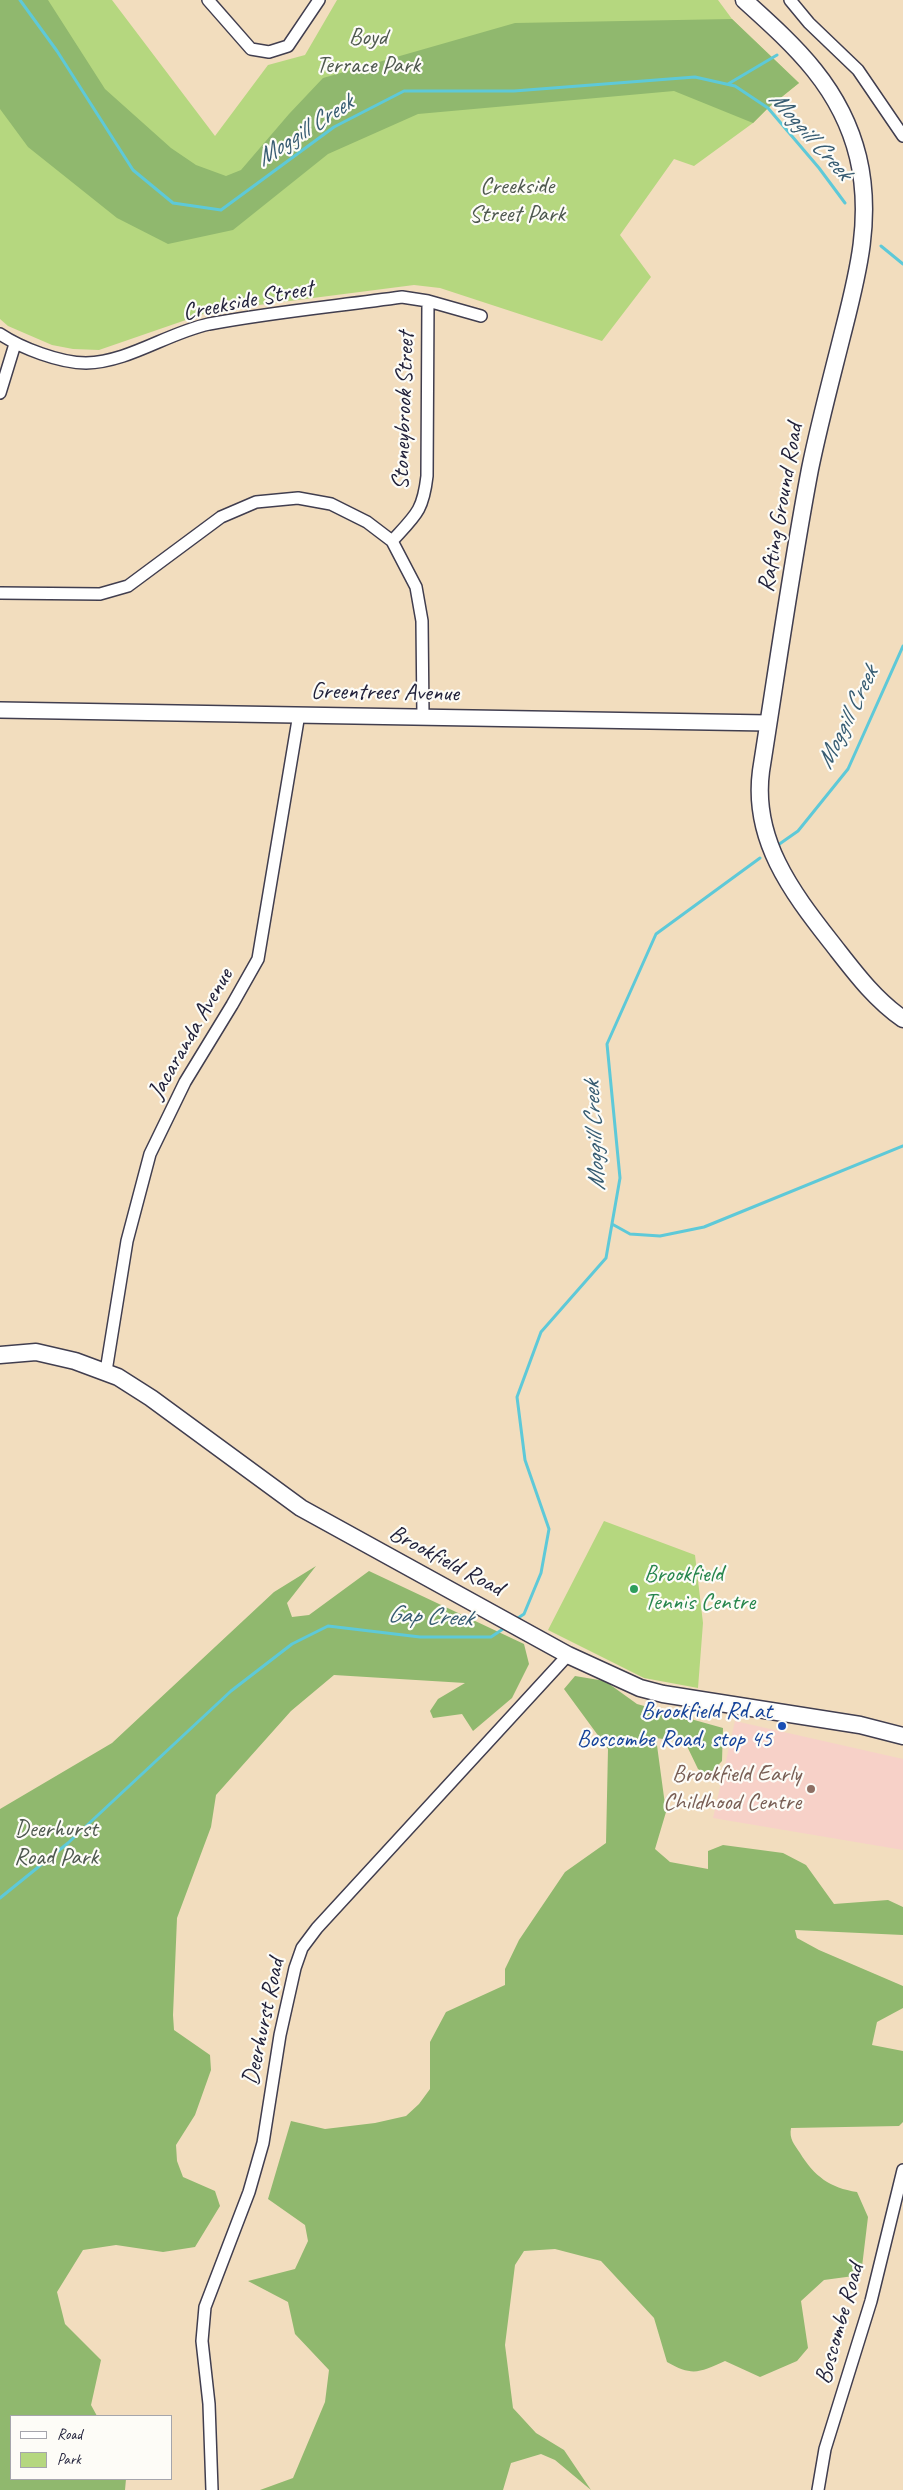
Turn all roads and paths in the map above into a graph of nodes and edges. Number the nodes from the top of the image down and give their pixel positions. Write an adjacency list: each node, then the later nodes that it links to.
1 (208, 0): 2 (street)
2 (319, 0)
3 (744, 0): 16 (main road, Rafting Ground Road)
4 (790, 0): 5 (street)
5 (903, 136)
6 (428, 301): 7 (street, Creekside Street); 9 (street, Creekside Street); 11 (street, Stoneybrook Street)
7 (480, 316)
8 (0, 334): 9 (street, Creekside Street)
9 (15, 344): 10 (street)
10 (0, 393)
11 (392, 541): 12 (street); 15 (street)
12 (0, 593)
13 (0, 710): 14 (street, Greentrees Avenue)
14 (299, 714): 15 (street, Greentrees Avenue); 19 (street, Jacaranda Avenue)
15 (423, 716): 16 (street, Greentrees Avenue)
16 (768, 723): 17 (main road, Rafting Ground Road)
17 (903, 1020)
18 (0, 1355): 19 (main road, Brookfield Road)
19 (106, 1371): 20 (main road, Brookfield Road)
20 (568, 1655): 21 (main road, Brookfield Road); 23 (street, Deerhurst Road)
21 (899, 1732)
22 (903, 2170): 24 (street, Boscombe Road)
23 (212, 2490)
24 (818, 2490)

